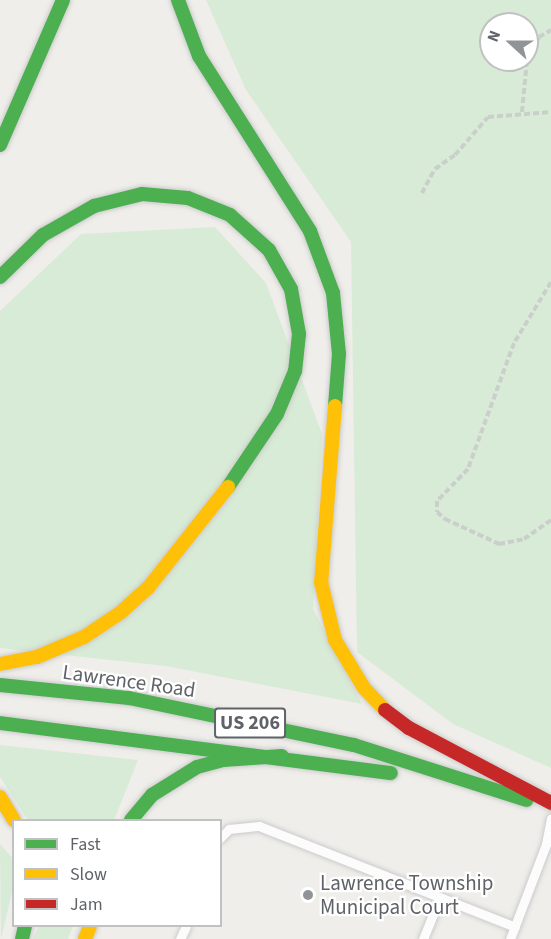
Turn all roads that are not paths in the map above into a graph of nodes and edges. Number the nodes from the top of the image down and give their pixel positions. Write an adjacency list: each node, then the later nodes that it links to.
1 (63, 0): 3 (main road)
2 (178, 0): 11 (main road)
3 (0, 145)
4 (0, 277): 5 (main road)
5 (0, 664)
6 (0, 685): 9 (main road, Lawrence Road / US 206)
7 (0, 723): 8 (main road, Lawrence Road / US 206)
8 (282, 756): 9 (main road, Lawrence Road / US 206); 15 (main road)
9 (495, 790): 12 (main road, Lawrence Road / US 206)
10 (0, 797): 14 (main road)
11 (551, 803)
12 (551, 809)
13 (551, 818): 18 (lane)
14 (13, 819)
15 (132, 819)
16 (222, 836): 17 (lane)
17 (440, 897): 18 (lane); 19 (lane)
18 (515, 927): 20 (lane)
19 (423, 939)
20 (510, 939)

